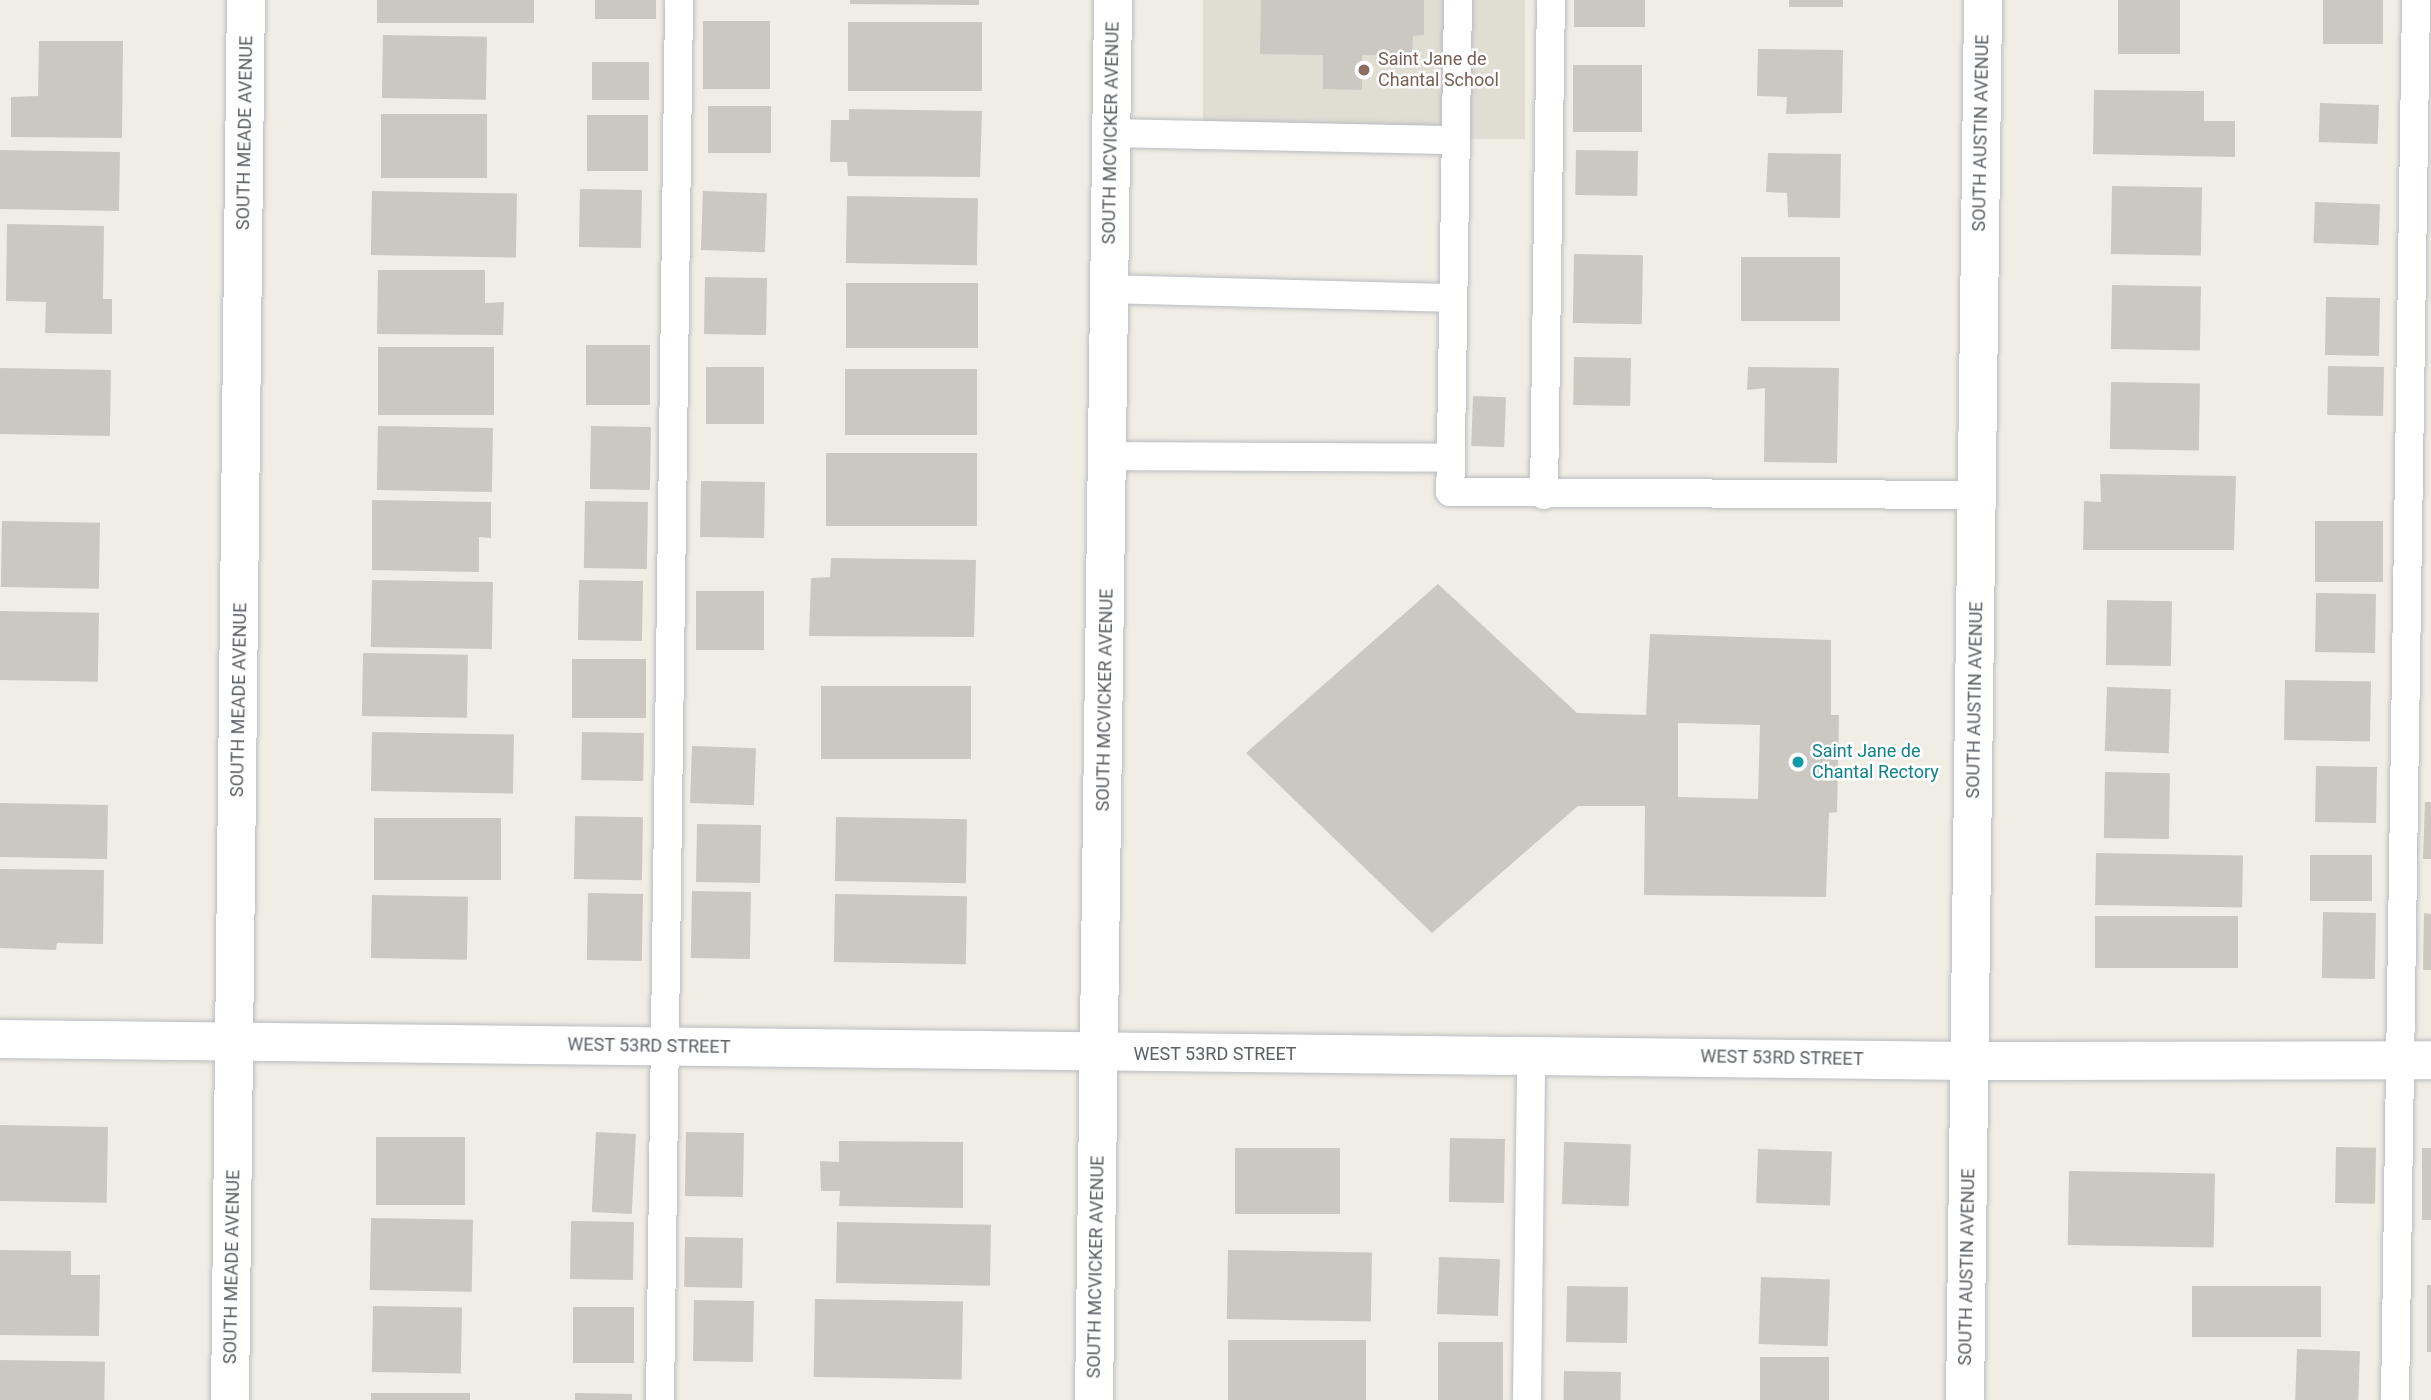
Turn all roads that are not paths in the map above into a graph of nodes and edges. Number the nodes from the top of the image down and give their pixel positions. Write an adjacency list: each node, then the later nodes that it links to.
1 (246, 0): 17 (street, SOUTH MEADE AVENUE)
2 (679, 0): 18 (lane)
3 (1113, 0): 9 (street, SOUTH MCVICKER AVENUE)
4 (1458, 0): 8 (lane)
5 (1551, 0): 14 (lane)
6 (1983, 0): 15 (street, SOUTH AUSTIN AVENUE)
7 (2416, 0): 21 (lane)
8 (1456, 131): 9 (lane); 11 (lane)
9 (1111, 134): 10 (street, SOUTH MCVICKER AVENUE)
10 (1109, 289): 11 (lane); 12 (street, SOUTH MCVICKER AVENUE)
11 (1453, 298): 13 (lane)
12 (1109, 456): 13 (lane); 19 (street, SOUTH MCVICKER AVENUE)
13 (1450, 458): 14 (lane)
14 (1545, 495): 15 (lane)
15 (1977, 495): 22 (street, SOUTH AUSTIN AVENUE)
16 (0, 1039): 17 (street, WEST 53RD STREET)
17 (235, 1040): 18 (street, WEST 53RD STREET); 23 (street, SOUTH MEADE AVENUE)
18 (664, 1046): 19 (street, WEST 53RD STREET); 24 (lane)
19 (1099, 1054): 20 (street, WEST 53RD STREET); 25 (street, SOUTH MCVICKER AVENUE)
20 (1531, 1054): 22 (street, WEST 53RD STREET); 26 (lane)
21 (2416, 1060): 22 (street, WEST 53RD STREET); 28 (lane)
22 (1970, 1061): 27 (street, SOUTH AUSTIN AVENUE)
23 (230, 1400)
24 (660, 1400)
25 (1094, 1400)
26 (1527, 1400)
27 (1965, 1400)
28 (2395, 1400)

